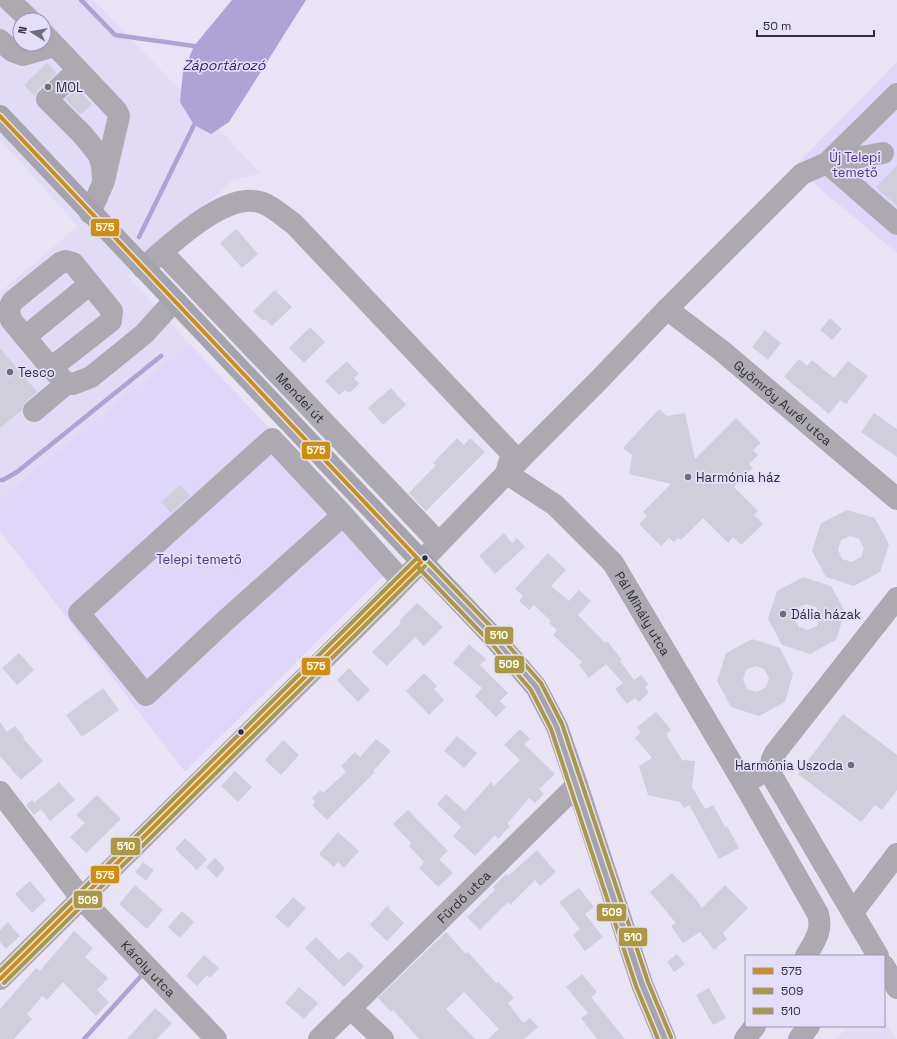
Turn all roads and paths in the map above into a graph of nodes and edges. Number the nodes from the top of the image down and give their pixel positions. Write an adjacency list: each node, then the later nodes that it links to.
1 (9, 0): 2 (street)
2 (22, 12)
3 (0, 40): 5 (street)
4 (52, 43): 8 (street)
5 (12, 51)
6 (15, 52): 7 (street)
7 (29, 52)
8 (78, 70): 13 (street); 13 (street)
9 (897, 94): 12 (street)
10 (0, 116): 14 (main road, Mendei út)
11 (883, 153): 12 (street)
12 (827, 163): 15 (street); 20 (street)
13 (104, 181): 14 (street)
14 (90, 213): 17 (main road, Mendei út)
15 (897, 224)
16 (162, 252): 17 (street); 25 (street); 28 (street, Mendei út)
17 (143, 268): 19 (main road, Mendei út)
18 (90, 284): 21 (street); 21 (street); 22 (street)
19 (174, 301): 23 (street); 29 (main road, Mendei út)
20 (667, 309): 25 (street); 26 (street, Gyömrőy Aurél utca)
21 (25, 338): 22 (street)
22 (51, 368): 23 (street)
23 (68, 383): 24 (street)
24 (34, 411)
25 (506, 473): 28 (street); 33 (street, Pál Mihály utca)
26 (897, 499)
27 (343, 515): 27 (street); 30 (street)
28 (439, 543): 29 (street)
29 (421, 562): 30 (street); 34 (main road, Mendei út)
30 (402, 581): 39 (street)
31 (897, 598): 32 (street)
32 (771, 767): 33 (street); 37 (street)
33 (744, 784): 38 (street, Pál Mihály utca)
34 (577, 785): 46 (street, Fürdő utca); 52 (main road, Mendei út)
35 (0, 792): 39 (street, Károly utca)
36 (897, 854): 40 (street)
37 (829, 872): 38 (street); 40 (street)
38 (804, 890): 41 (street, Pál Mihály utca)
39 (81, 898): 44 (street); 49 (street, Károly utca)
40 (852, 912): 42 (street)
41 (807, 955)
42 (877, 955)
43 (885, 968): 45 (street)
44 (0, 979)
45 (897, 988)
46 (350, 1008): 50 (street, Fürdő utca); 51 (street)
47 (754, 1027): 53 (street)
48 (808, 1027): 54 (street)
49 (216, 1039)
50 (319, 1039)
51 (383, 1039)
52 (664, 1039)
53 (745, 1039)
54 (800, 1039)

